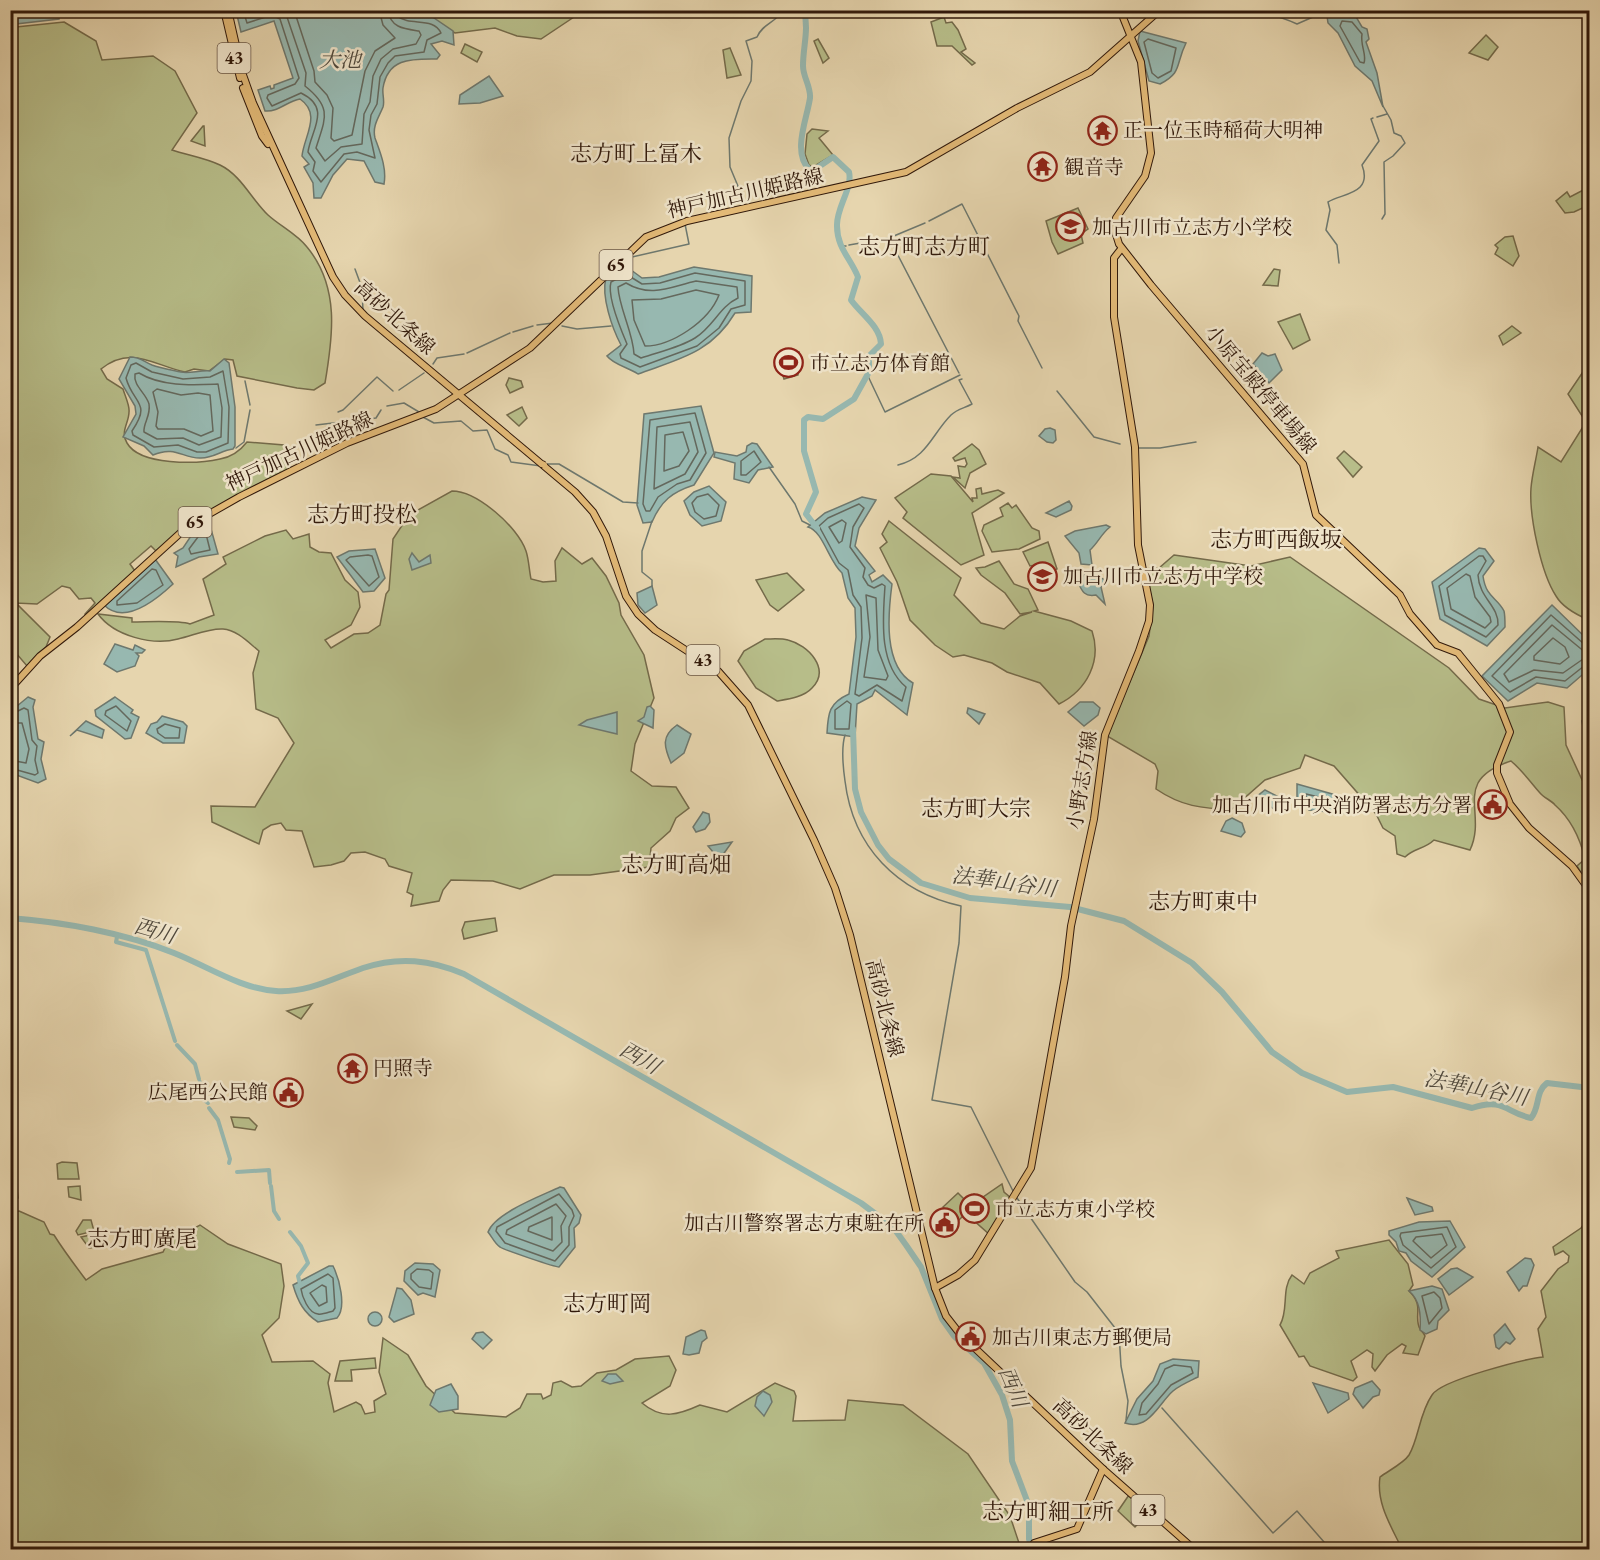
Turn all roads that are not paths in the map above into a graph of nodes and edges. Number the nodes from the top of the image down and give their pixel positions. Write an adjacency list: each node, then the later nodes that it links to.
1 (226, 10): 6 (main road, 高砂北条線 / 43)
2 (1120, 10): 4 (main road)
3 (1160, 10): 4 (main road, 神戸加古川姫路線 / 65)
4 (1132, 35): 5 (main road); 6 (main road, 神戸加古川姫路線 / 65)
5 (1121, 249): 8 (main road, 小原宝殿停車場線); 9 (main road, 小野志方線)
6 (458, 395): 7 (main road, 神戸加古川姫路線 / 65); 9 (main road, 高砂北条線 / 43)
7 (10, 689)
8 (1590, 891)
9 (935, 1288): 10 (main road, 高砂北条線 / 43)
10 (1103, 1468): 11 (main road); 12 (main road, 高砂北条線 / 43)
11 (1030, 1547)
12 (1195, 1550)

